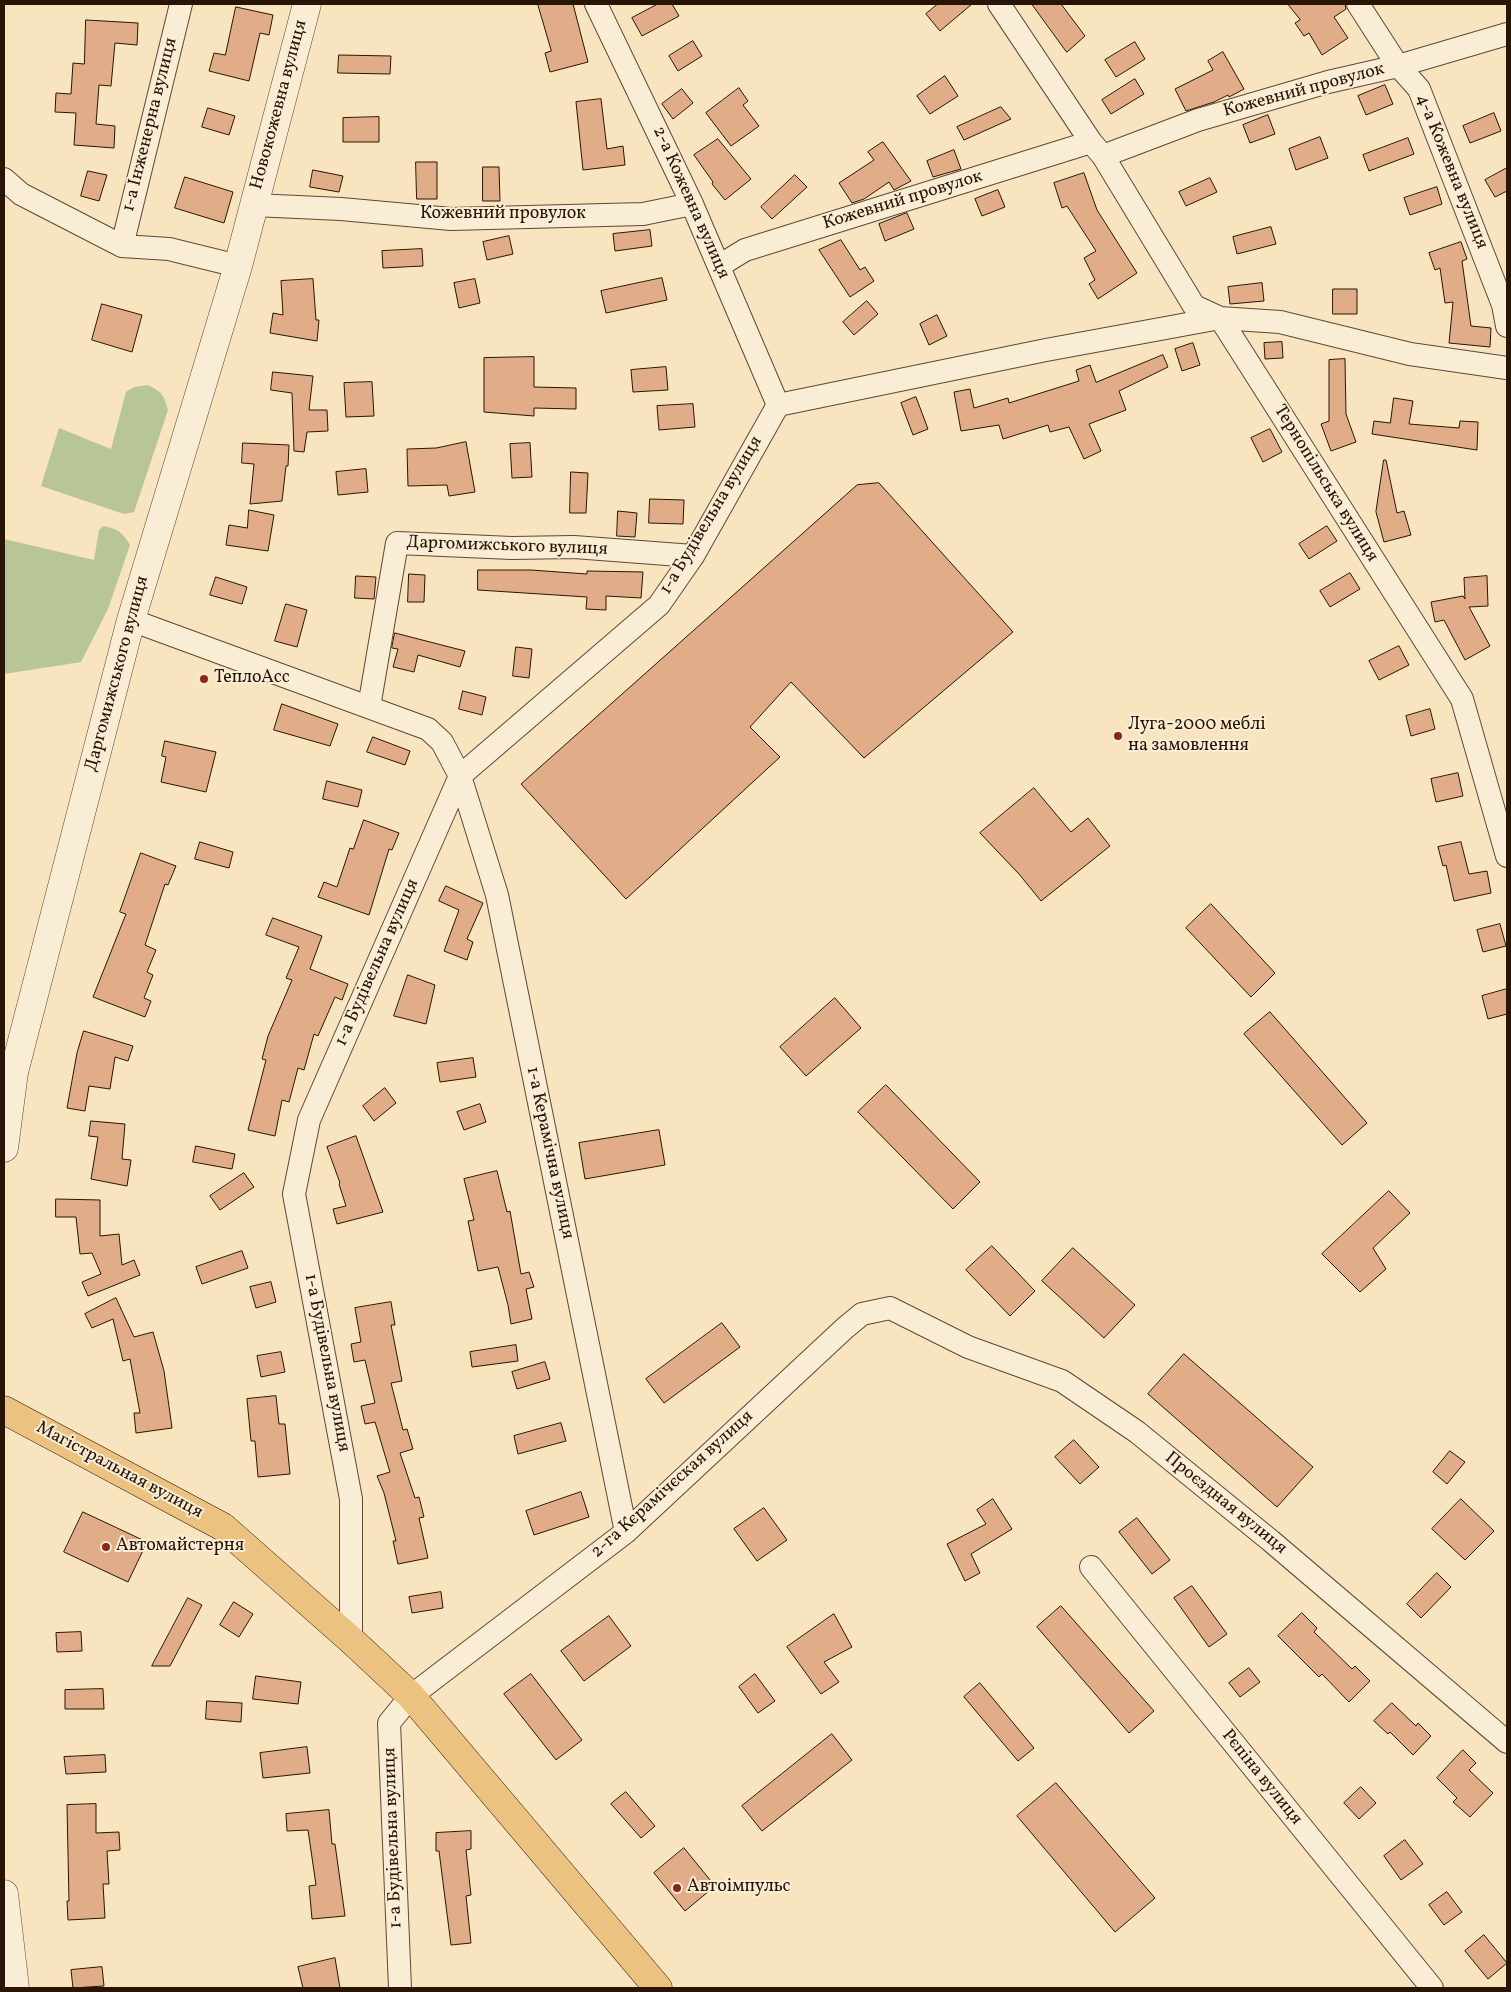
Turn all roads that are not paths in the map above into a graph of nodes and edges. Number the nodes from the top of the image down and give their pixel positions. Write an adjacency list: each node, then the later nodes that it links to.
1 (181, 4): 12 (street, 1-а Інженерна вулиця)
2 (307, 4): 11 (street, Новокожевна вулиця)
3 (596, 4): 10 (street, 2-а Кожевна вулиця)
4 (999, 4): 8 (street)
5 (1358, 4): 7 (street, 4-а Кожевна вулиця)
6 (1507, 34): 7 (street, Кожевний провулок)
7 (1398, 66): 8 (street, Кожевний провулок); 16 (street, 4-а Кожевна вулиця)
8 (1097, 149): 14 (street, Кожевний провулок); 15 (street)
9 (4, 179): 12 (street)
10 (692, 204): 11 (street, Кожевний провулок); 14 (street, 2-а Кожевна вулиця)
11 (254, 205): 13 (street, Даргомижського вулиця)
12 (122, 246): 13 (street)
13 (238, 266): 20 (street, Даргомижського вулиця)
14 (719, 266): 18 (street, 2-а Кожевна вулиця)
15 (1220, 318): 17 (street); 18 (street); 23 (street, Тернопільська вулиця)
16 (1507, 326)
17 (1507, 368)
18 (778, 405): 19 (street, 1-а Будівельна вулиця)
19 (693, 556): 21 (street, Даргомижського вулиця); 22 (street, 1-а Будівельна вулиця)
20 (132, 620): 21 (street, 1-а Керамічна вулиця); 24 (street, Даргомижського вулиця)
21 (369, 707): 22 (street, 1-а Керамічна вулиця)
22 (460, 776): 27 (street, 1-а Керамічна вулиця); 29 (street, 1-а Будівельна вулиця)
23 (1507, 856)
24 (4, 1148)
25 (911, 1319): 27 (street, 2-га Кєрамічєская вулиця); 31 (street, Проєздная вулиця)
26 (4, 1410): 29 (main road, Магістральная вулиця)
27 (626, 1532): 30 (street, 2-га Кєрамічєская вулиця)
28 (1091, 1567): 36 (street, Рєпіна вулиця)
29 (351, 1640): 30 (main road, Магістральная вулиця)
30 (411, 1696): 34 (street, 1-а Будівельна вулиця); 35 (main road, Магістральная вулиця)
31 (1507, 1742)
32 (4, 1894): 33 (street)
33 (15, 1988)
34 (400, 1988)
35 (658, 1988)
36 (1432, 1988)

